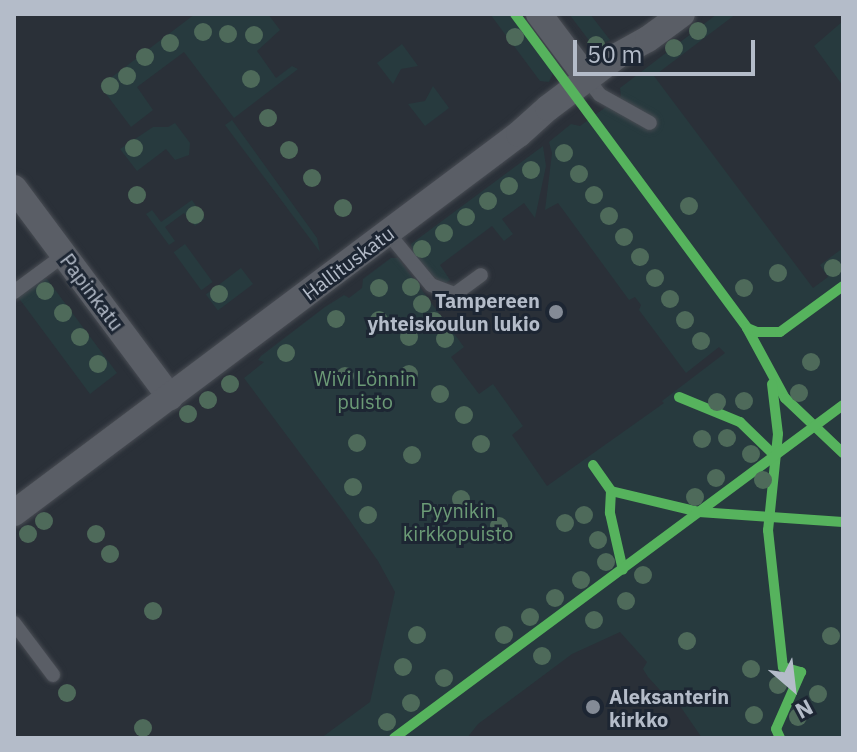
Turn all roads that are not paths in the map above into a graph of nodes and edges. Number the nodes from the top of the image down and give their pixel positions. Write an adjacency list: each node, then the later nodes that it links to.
1 (539, 14): 3 (street)
2 (682, 14): 3 (street, Hallituskatu)
3 (587, 78): 4 (lane); 6 (street, Hallituskatu)
4 (650, 123)
5 (14, 188): 7 (street, Papinkatu)
6 (388, 233): 8 (lane); 10 (street, Hallituskatu)
7 (64, 255): 9 (lane); 10 (street, Papinkatu)
8 (481, 275)
9 (14, 292)
10 (170, 397): 11 (street, Hallituskatu)
11 (14, 513)
12 (14, 623): 13 (lane)
13 (53, 675)

